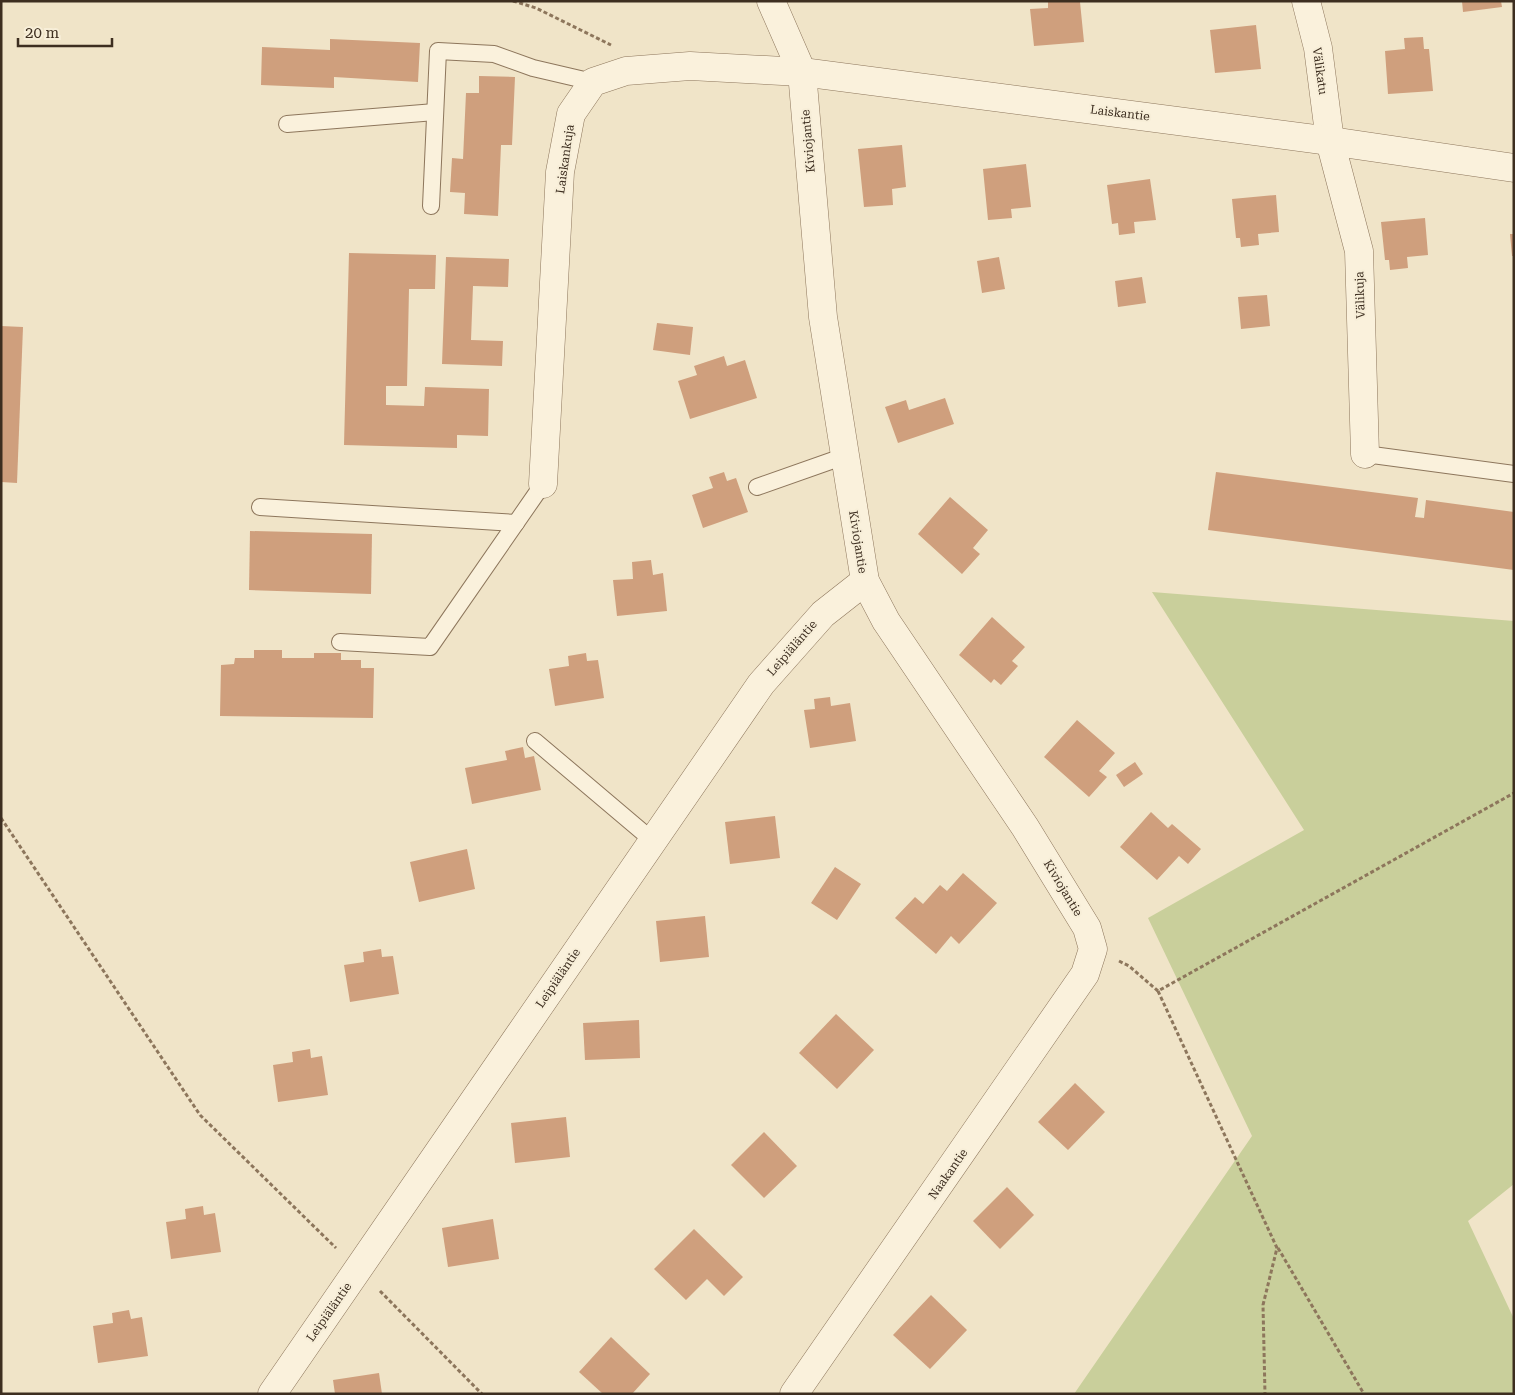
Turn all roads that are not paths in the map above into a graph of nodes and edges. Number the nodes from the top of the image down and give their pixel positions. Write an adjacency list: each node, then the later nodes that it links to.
1 (771, 1): 3 (street)
2 (1306, 1): 7 (street, Välikatu)
3 (802, 72): 4 (street); 7 (street, Laiskantie); 11 (street, Kiviojantie)
4 (592, 82): 5 (lane); 13 (street, Laiskankuja)
5 (435, 112): 6 (lane); 9 (lane)
6 (287, 124)
7 (1330, 141): 8 (street, Laiskantie); 10 (street, Välikuja)
8 (1514, 168)
9 (431, 206)
10 (1365, 454): 12 (lane)
11 (845, 456): 14 (lane); 17 (street, Kiviojantie)
12 (1514, 474)
13 (543, 484): 16 (lane)
14 (757, 487)
15 (260, 507): 16 (lane)
16 (516, 523): 18 (lane)
17 (865, 581): 20 (street, Leipiäläntie); 21 (street, Kiviojantie)
18 (340, 642)
19 (535, 740): 20 (lane)
20 (652, 840): 22 (street, Leipiäläntie)
21 (1094, 949): 23 (street, Naakantie)
22 (272, 1394)
23 (794, 1394)

